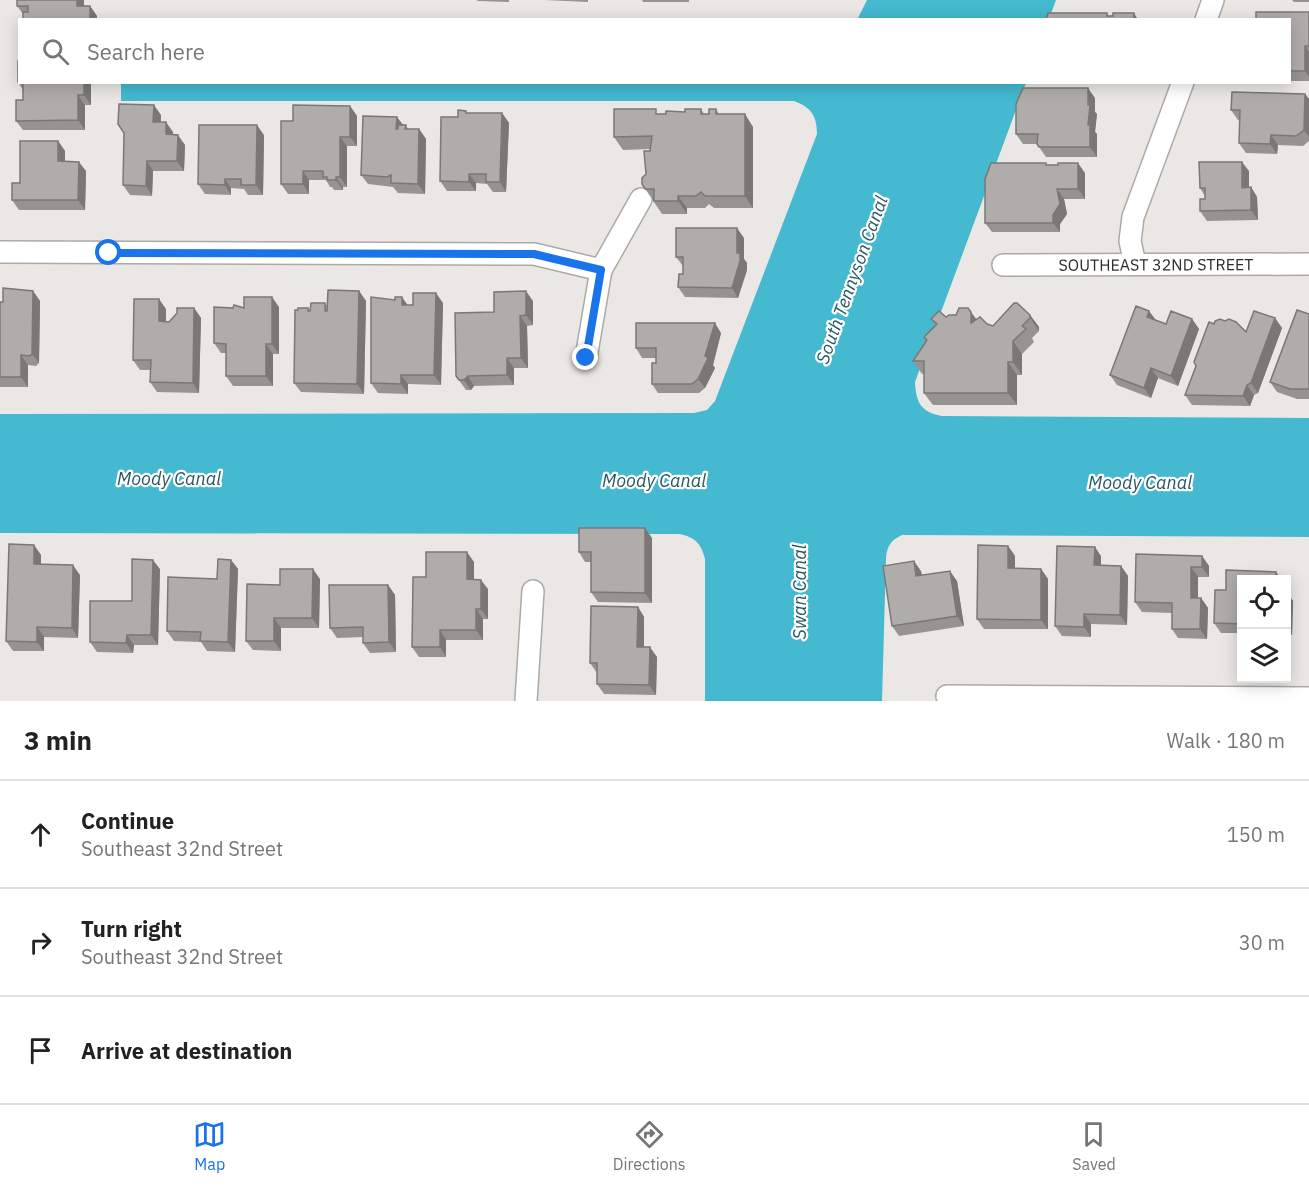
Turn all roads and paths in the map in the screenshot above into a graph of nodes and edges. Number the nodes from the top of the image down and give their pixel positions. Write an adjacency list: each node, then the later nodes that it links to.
1 (1213, 0): 2 (street)
2 (1207, 18)
3 (1182, 84): 6 (street)
4 (641, 199): 9 (street)
5 (0, 252): 9 (street)
6 (1136, 264): 7 (street, SOUTHEAST 32ND STREET); 8 (street, SOUTHEAST 32ND STREET)
7 (1309, 264)
8 (1003, 265)
9 (601, 270): 10 (street)
10 (586, 358)
11 (532, 591): 15 (street)
12 (947, 696): 14 (street)
13 (1309, 698): 14 (street)
14 (1030, 699)
15 (526, 701)

